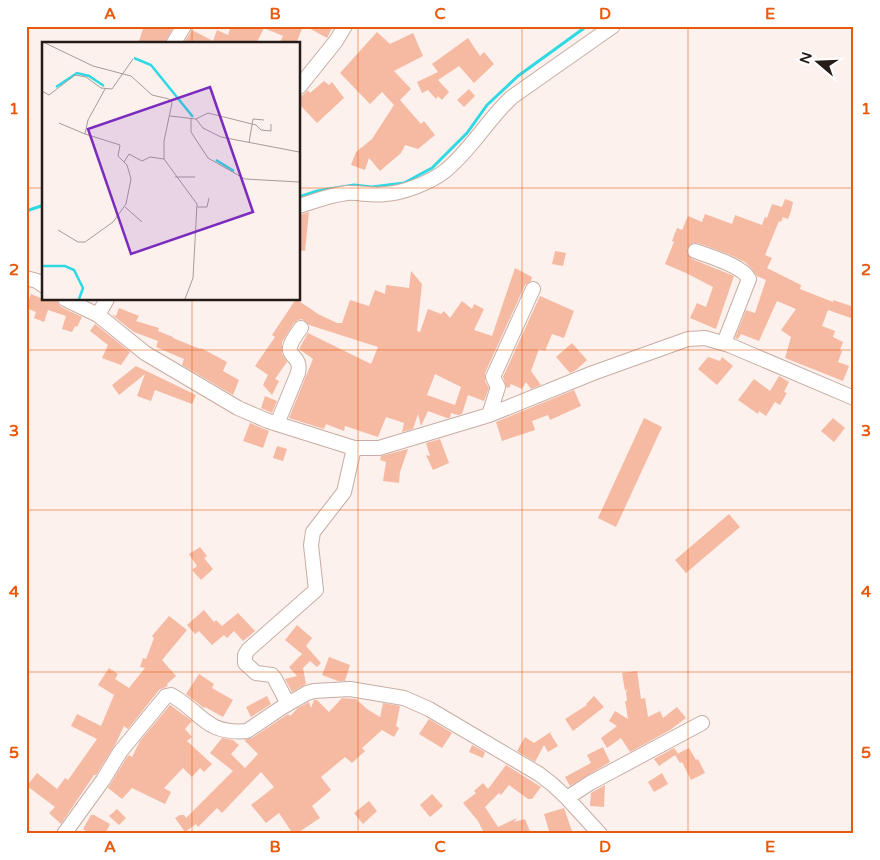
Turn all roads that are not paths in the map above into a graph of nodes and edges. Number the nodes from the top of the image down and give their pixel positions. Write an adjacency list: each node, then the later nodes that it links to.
1 (184, 26): 4 (street)
2 (613, 26): 6 (street)
3 (342, 27): 5 (street)
4 (174, 42)
5 (300, 86)
6 (300, 206)
7 (695, 251): 15 (street)
8 (26, 278): 9 (street)
9 (42, 285)
10 (532, 289): 17 (street)
11 (67, 300): 13 (street)
12 (106, 300): 13 (street)
13 (98, 315): 18 (street)
14 (301, 328): 18 (street)
15 (724, 343): 16 (street); 17 (street)
16 (854, 398)
17 (489, 415): 19 (street)
18 (276, 424): 19 (street)
19 (354, 448): 20 (street)
20 (288, 704): 22 (street); 23 (street)
21 (702, 723): 22 (street)
22 (566, 798): 24 (street)
23 (64, 834)
24 (600, 834)

